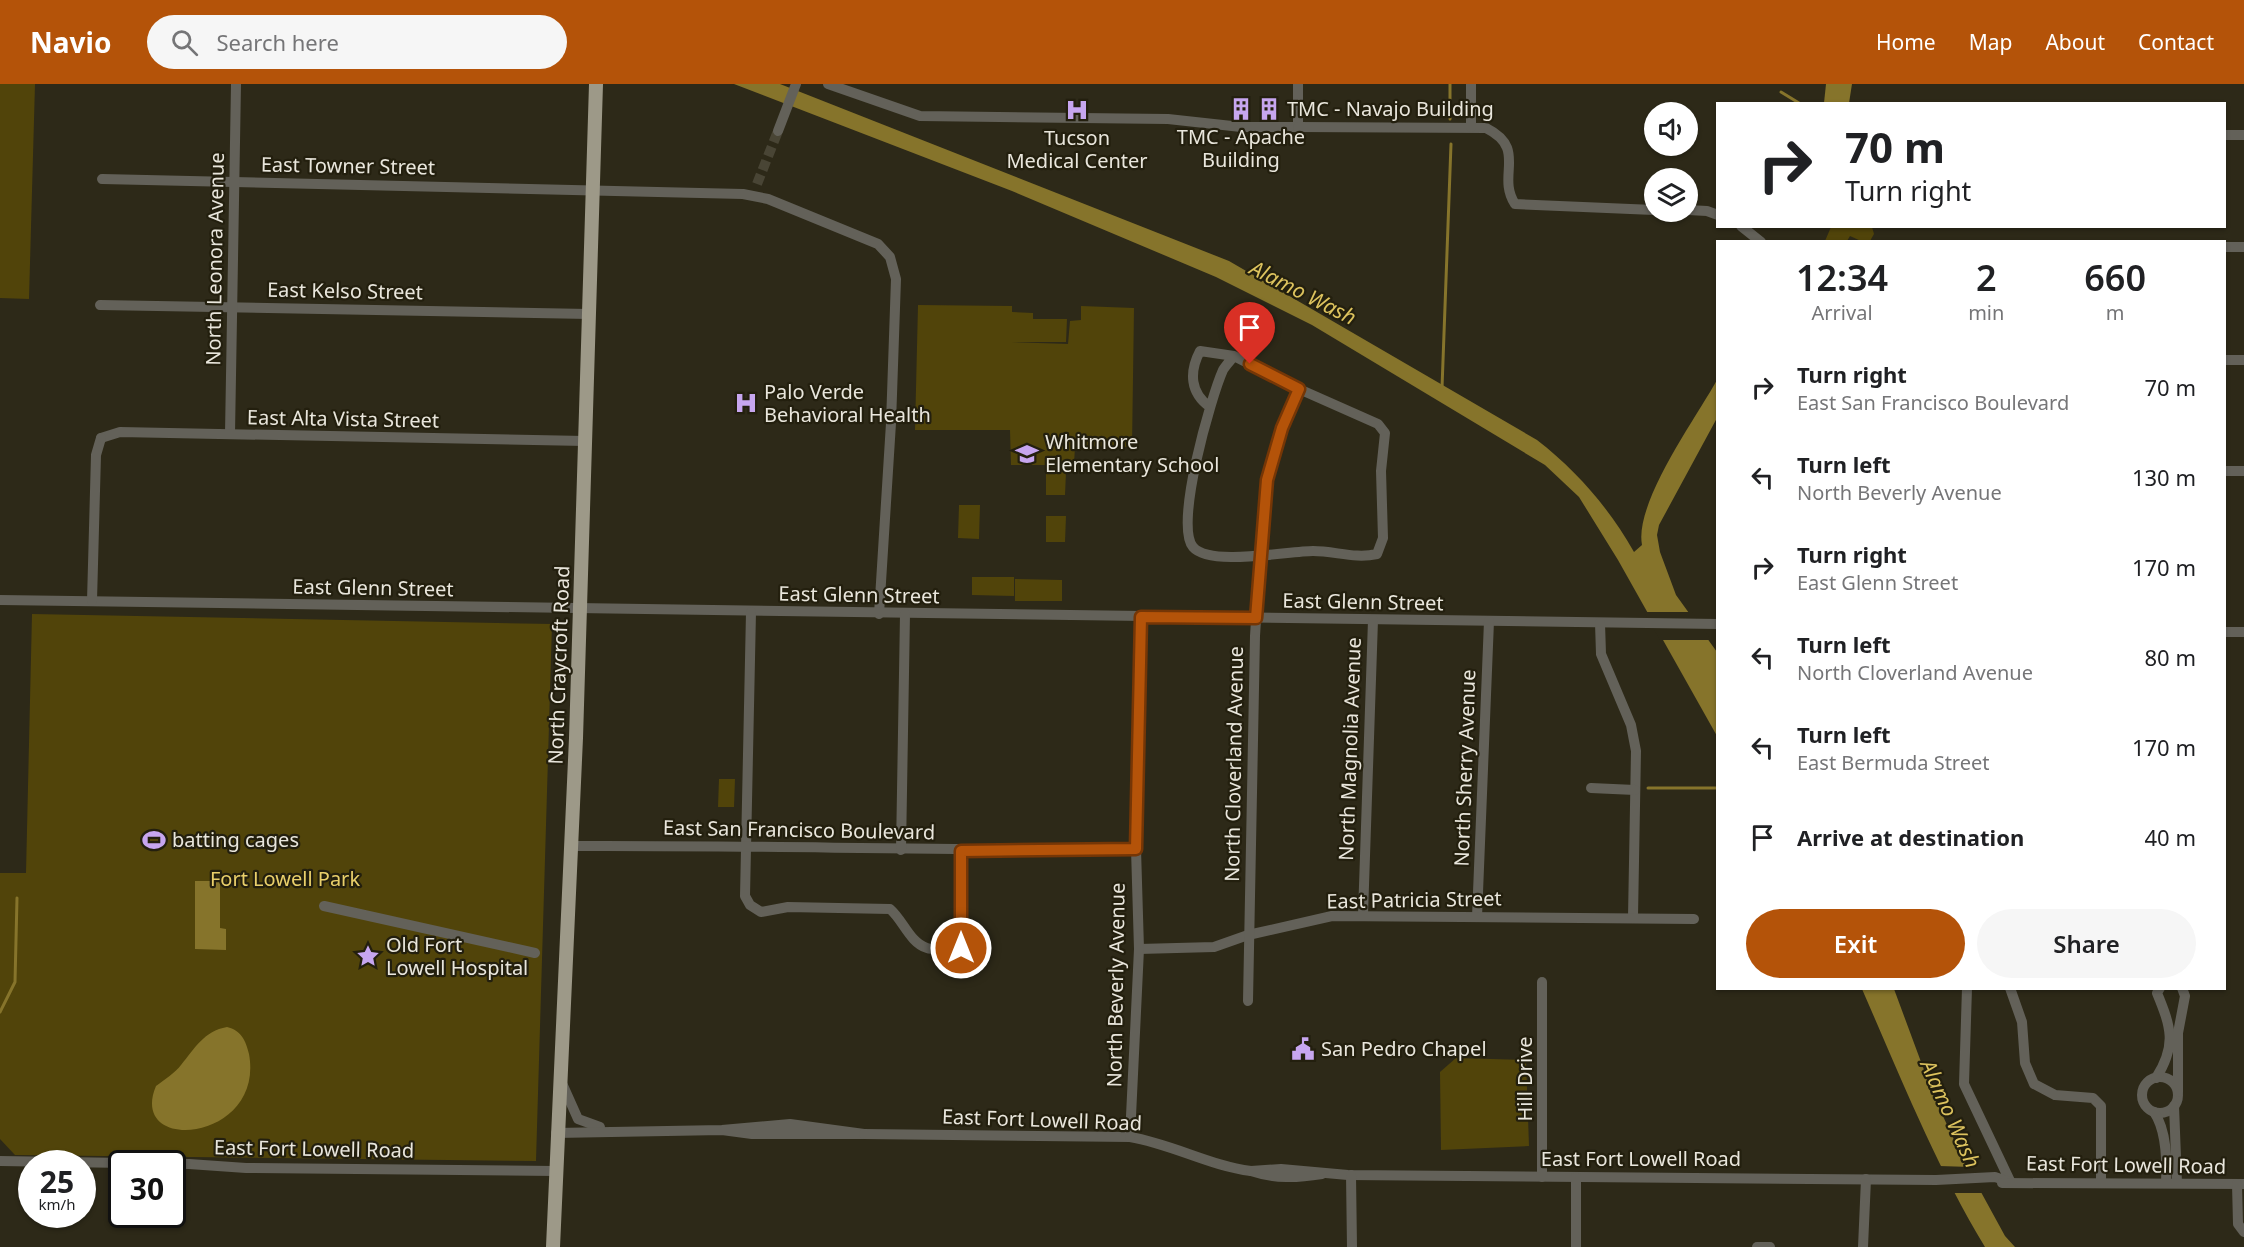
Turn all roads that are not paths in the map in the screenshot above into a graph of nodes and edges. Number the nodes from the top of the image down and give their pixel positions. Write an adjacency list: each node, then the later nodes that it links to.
1 (236, 84): 13 (street, North Leonora Avenue)
2 (596, 84): 15 (main road, North Craycroft Road)
3 (796, 84): 9 (street)
4 (828, 84): 7 (street)
5 (1298, 84): 7 (street)
6 (1472, 84): 8 (street)
7 (1298, 127): 8 (street)
8 (1471, 127): 17 (street)
9 (778, 131)
10 (2226, 135): 11 (street)
11 (2244, 135)
12 (102, 179): 13 (street, East Towner Street)
13 (235, 182): 15 (street, East Towner Street); 25 (street, North Leonora Avenue)
14 (757, 184): 16 (street)
15 (593, 189): 16 (street, East Towner Street); 26 (main road, North Craycroft Road)
16 (752, 196): 41 (street, East Towner Street)
17 (1644, 210)
18 (1698, 211): 19 (street)
19 (1716, 214)
20 (1744, 228): 21 (street)
21 (1758, 240)
22 (2226, 247): 23 (street)
23 (2244, 247)
24 (99, 305): 25 (street, East Kelso Street)
25 (233, 306): 26 (street, East Kelso Street); 32 (street, North Leonora Avenue)
26 (589, 314): 33 (main road, North Craycroft Road)
27 (1234, 356): 30 (street); 31 (street); 31 (street)
28 (2226, 360): 29 (street)
29 (2244, 360)
30 (1299, 389): 36 (street, North Cloverland Avenue); 36 (street)
31 (1210, 407): 36 (street)
32 (230, 435): 33 (street, East Alta Vista Street); 38 (street, East Alta Vista Street)
33 (585, 441): 39 (main road, North Craycroft Road)
34 (2226, 471): 35 (street)
35 (2244, 471)
36 (1259, 555): 44 (street, North Cloverland Avenue)
37 (0, 600): 38 (street, East Glenn Street)
38 (92, 601): 39 (street, East Glenn Street)
39 (580, 610): 40 (street, East Glenn Street); 53 (main road, North Craycroft Road)
40 (751, 612): 41 (street, East Glenn Street); 54 (street)
41 (879, 614): 42 (street, East Glenn Street)
42 (905, 614): 43 (street, East Glenn Street); 56 (street)
43 (1141, 617): 44 (street, East Glenn Street); 55 (street, North Beverly Avenue)
44 (1256, 618): 45 (street, East Glenn Street); 63 (street, North Cloverland Avenue)
45 (1373, 620): 46 (street, East Glenn Street); 59 (street, North Magnolia Avenue)
46 (1489, 621): 47 (street, East Glenn Street); 60 (street, North Sherry Avenue)
47 (1600, 623): 48 (street, East Glenn Street); 52 (street)
48 (1716, 624)
49 (2226, 632): 50 (street)
50 (2244, 632)
51 (1591, 788): 52 (street)
52 (1635, 790): 61 (street)
53 (570, 846): 54 (street, East San Francisco Boulevard); 72 (main road, North Craycroft Road)
54 (745, 846): 56 (street, East San Francisco Boulevard); 57 (street)
55 (1136, 849): 57 (street, East San Francisco Boulevard); 64 (street, North Beverly Avenue)
56 (901, 850): 57 (street, East San Francisco Boulevard)
57 (961, 851)
58 (324, 906): 65 (street)
59 (1363, 915): 60 (street, East Patricia Street); 63 (street, East Patricia Street)
60 (1477, 917): 61 (street, East Patricia Street)
61 (1633, 917): 62 (street, East Patricia Street)
62 (1694, 919)
63 (1248, 935): 64 (street, East Patricia Street); 71 (street, North Cloverland Avenue)
64 (1139, 949): 79 (street, North Beverly Avenue)
65 (535, 953)
66 (1542, 982): 83 (street, Hill Drive)
67 (1967, 990): 86 (street)
68 (2011, 990): 87 (street)
69 (2159, 990): 73 (street)
70 (2183, 990): 74 (street)
71 (1248, 1001)
72 (559, 1076): 77 (street); 78 (main road, North Craycroft Road)
73 (2156, 1078): 74 (street); 76 (street)
74 (2178, 1093): 75 (street)
75 (2175, 1106): 76 (street); 88 (street)
76 (2154, 1112): 88 (street)
77 (618, 1131): 78 (street, East Fort Lowell Road); 79 (street, East Fort Lowell Road)
78 (556, 1133): 81 (main road, North Craycroft Road)
79 (1130, 1137): 82 (street, East Fort Lowell Road)
80 (0, 1161): 81 (street, East Fort Lowell Road)
81 (555, 1171): 91 (main road, North Craycroft Road)
82 (1351, 1175): 83 (street, East Fort Lowell Road); 92 (street)
83 (1542, 1177): 84 (street, East Fort Lowell Road)
84 (1576, 1177): 85 (street, East Fort Lowell Road); 93 (street)
85 (1866, 1179): 86 (street, East Fort Lowell Road); 96 (street)
86 (2009, 1181): 87 (street, East Fort Lowell Road)
87 (2101, 1182): 88 (street, East Fort Lowell Road)
88 (2172, 1183): 89 (street, East Fort Lowell Road)
89 (2240, 1184): 90 (street)
90 (2244, 1232)
91 (553, 1247)
92 (1352, 1247)
93 (1576, 1247)
94 (1757, 1247): 95 (street)
95 (1770, 1247)
96 (1863, 1247)

